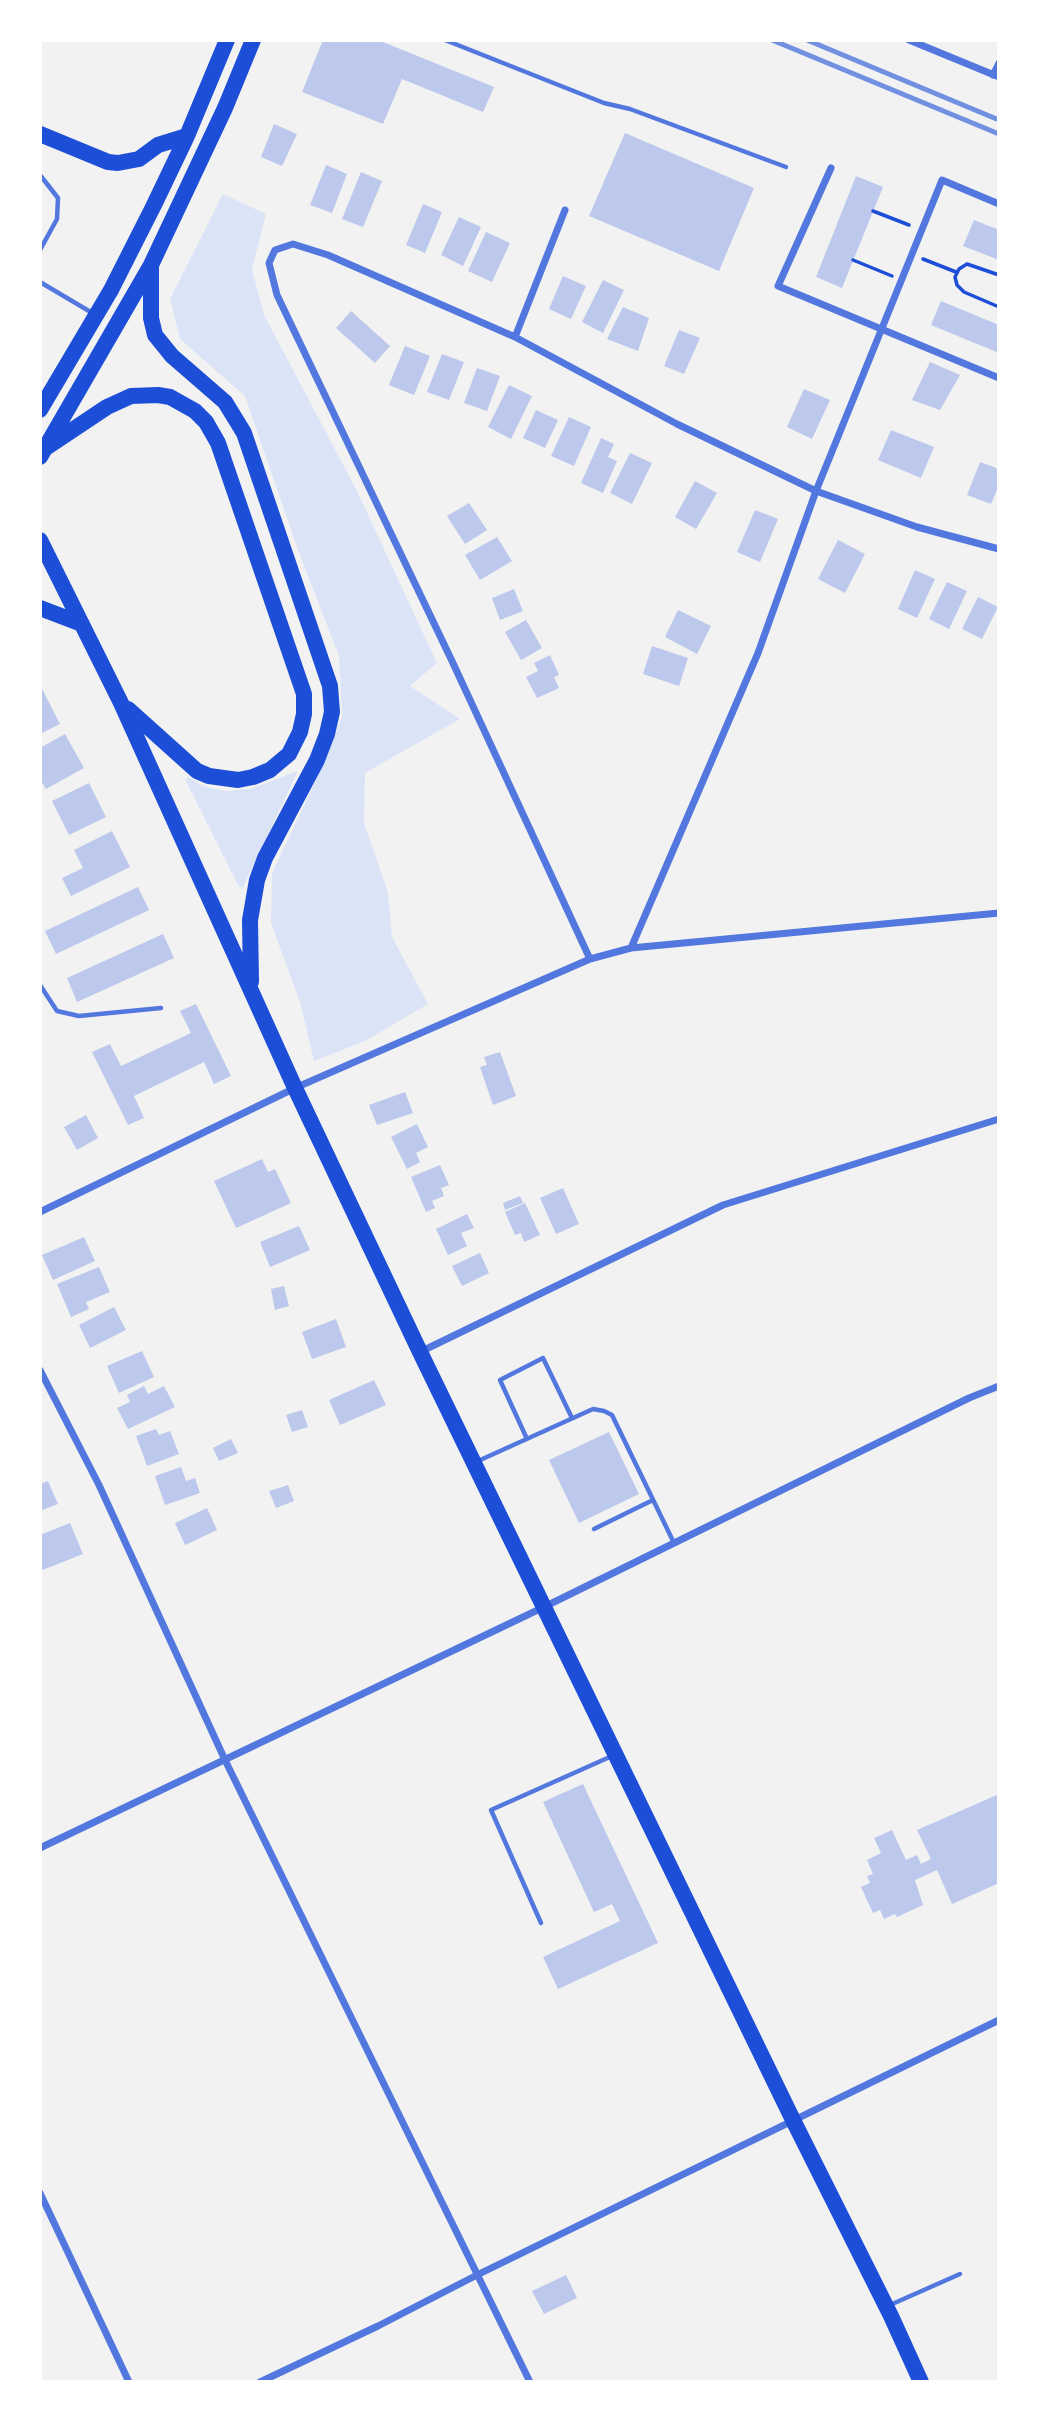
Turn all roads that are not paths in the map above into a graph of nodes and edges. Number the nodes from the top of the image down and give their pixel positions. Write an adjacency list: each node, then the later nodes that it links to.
1 (227, 40): 8 (highway)
2 (253, 40): 15 (highway)
3 (445, 40): 9 (lane)
4 (909, 40): 6 (street)
5 (999, 63): 6 (street)
6 (996, 76)
7 (40, 134): 8 (highway)
8 (187, 136): 17 (highway)
9 (786, 167)
10 (831, 169): 18 (street)
11 (40, 175): 14 (lane)
12 (999, 204): 18 (street)
13 (565, 210): 19 (street)
14 (40, 250)
15 (150, 265): 22 (highway); 33 (highway)
16 (40, 282): 17 (lane)
17 (96, 315): 21 (highway)
18 (880, 329): 20 (street); 23 (street)
19 (515, 337): 23 (street); 31 (street)
20 (999, 378)
21 (40, 410)
22 (43, 452): 28 (highway)
23 (816, 491): 25 (street); 30 (street)
24 (40, 540): 27 (highway)
25 (999, 549)
26 (40, 608): 27 (highway)
27 (82, 624): 28 (highway)
28 (121, 703): 33 (highway)
29 (999, 913): 30 (street)
30 (631, 948): 31 (street)
31 (590, 959): 35 (street)
32 (40, 985): 34 (lane)
33 (251, 988): 35 (highway)
34 (161, 1008)
35 (295, 1088): 37 (street); 38 (highway)
36 (999, 1119): 38 (street)
37 (40, 1212)
38 (420, 1352): 43 (highway)
39 (40, 1370): 49 (street)
40 (999, 1387): 46 (street)
41 (572, 1418): 42 (lane); 42 (lane); 44 (lane)
42 (527, 1439): 43 (lane)
43 (474, 1463): 47 (highway)
44 (653, 1500): 45 (lane); 46 (lane)
45 (594, 1530)
46 (674, 1543): 47 (street)
47 (544, 1607): 48 (highway); 49 (street)
48 (616, 1755): 51 (lane); 53 (highway)
49 (225, 1760): 50 (street); 56 (street)
50 (40, 1848)
51 (541, 1923)
52 (999, 2020): 53 (street)
53 (793, 2120): 56 (street); 57 (highway)
54 (40, 2193): 58 (street)
55 (960, 2274): 57 (lane)
56 (477, 2275): 59 (street); 60 (street)
57 (886, 2307): 61 (highway)
58 (129, 2382)
59 (260, 2382)
60 (530, 2382)
61 (921, 2382)

